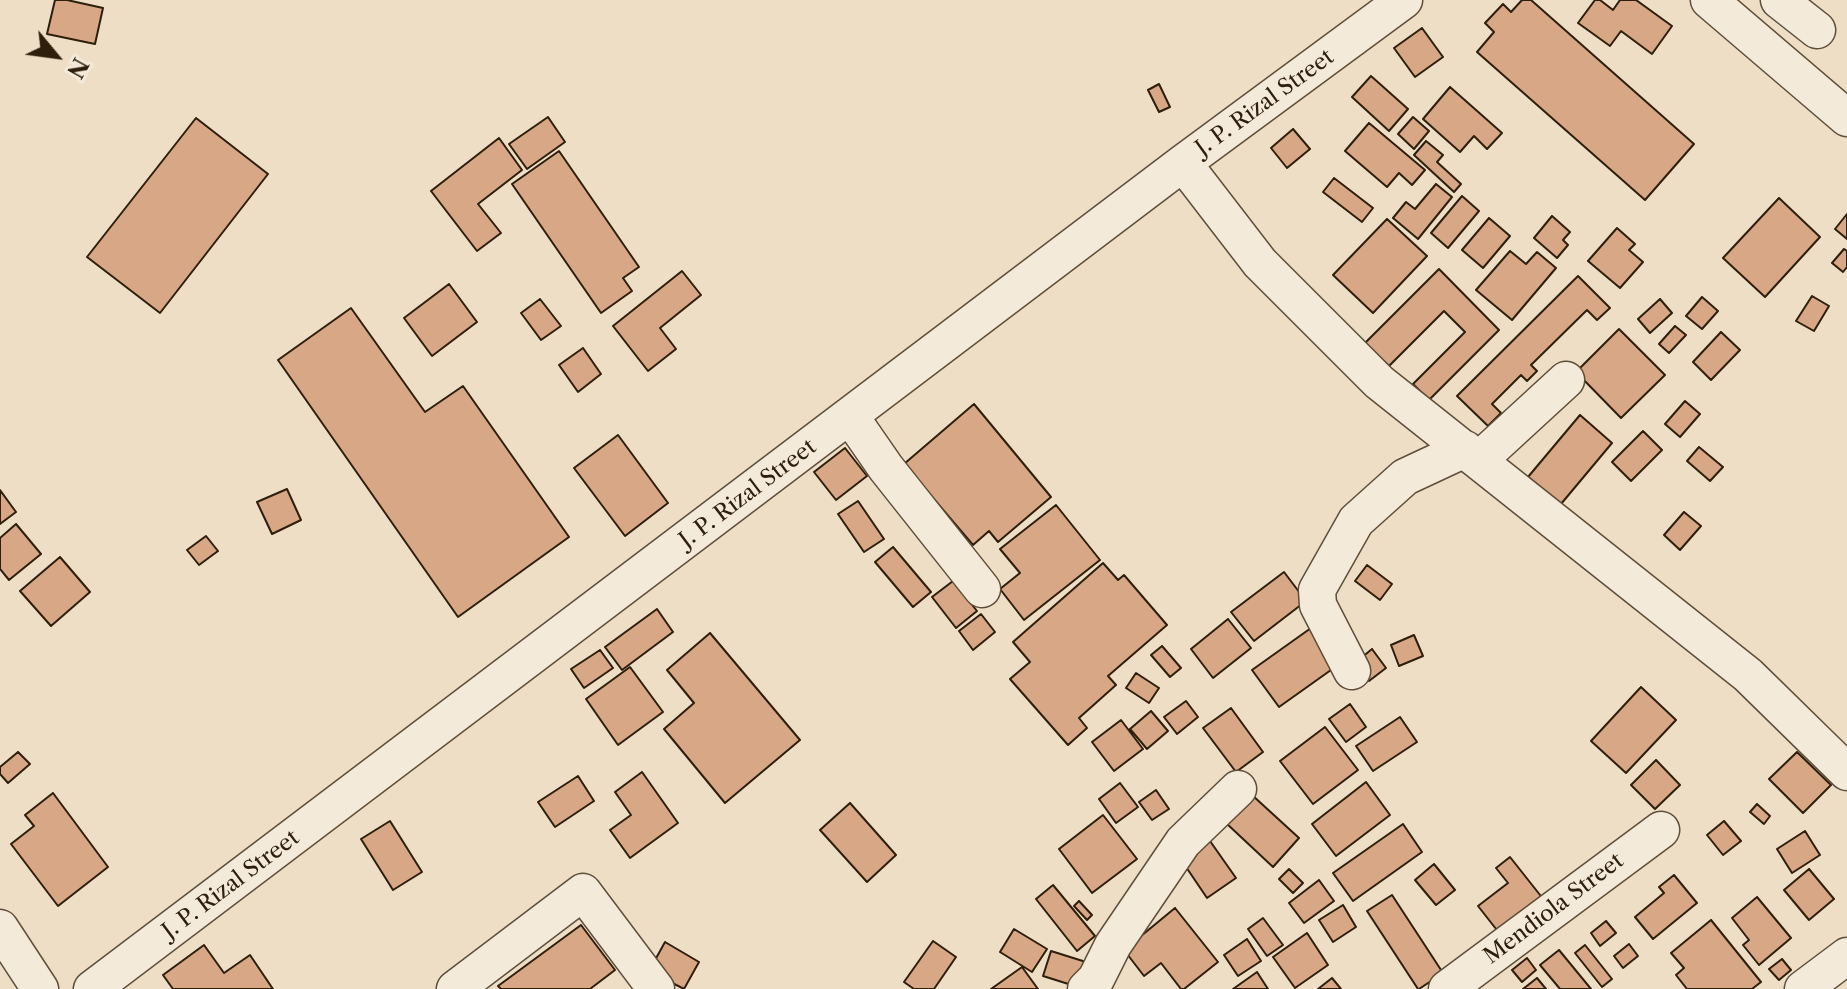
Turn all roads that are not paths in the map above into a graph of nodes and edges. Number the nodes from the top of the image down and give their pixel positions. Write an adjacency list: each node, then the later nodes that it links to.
1 (1404, 0): 6 (street, J. P. Rizal Street)
2 (1709, 0): 5 (street)
3 (1779, 0): 4 (street)
4 (1817, 30)
5 (1847, 118)
6 (1183, 163): 8 (street, J. P. Rizal Street); 9 (street)
7 (1566, 380): 9 (street)
8 (850, 416): 10 (street); 18 (street, J. P. Rizal Street)
9 (1472, 455): 11 (street); 12 (street)
10 (982, 589)
11 (1352, 671)
12 (1847, 772)
13 (1238, 789): 21 (street)
14 (1661, 830): 22 (street, Mendiola Street)
15 (0, 928): 17 (street)
16 (1847, 956): 23 (street)
17 (40, 989)
18 (92, 989)
19 (455, 989): 20 (street)
20 (656, 989)
21 (1086, 989)
22 (1447, 989)
23 (1803, 989)

